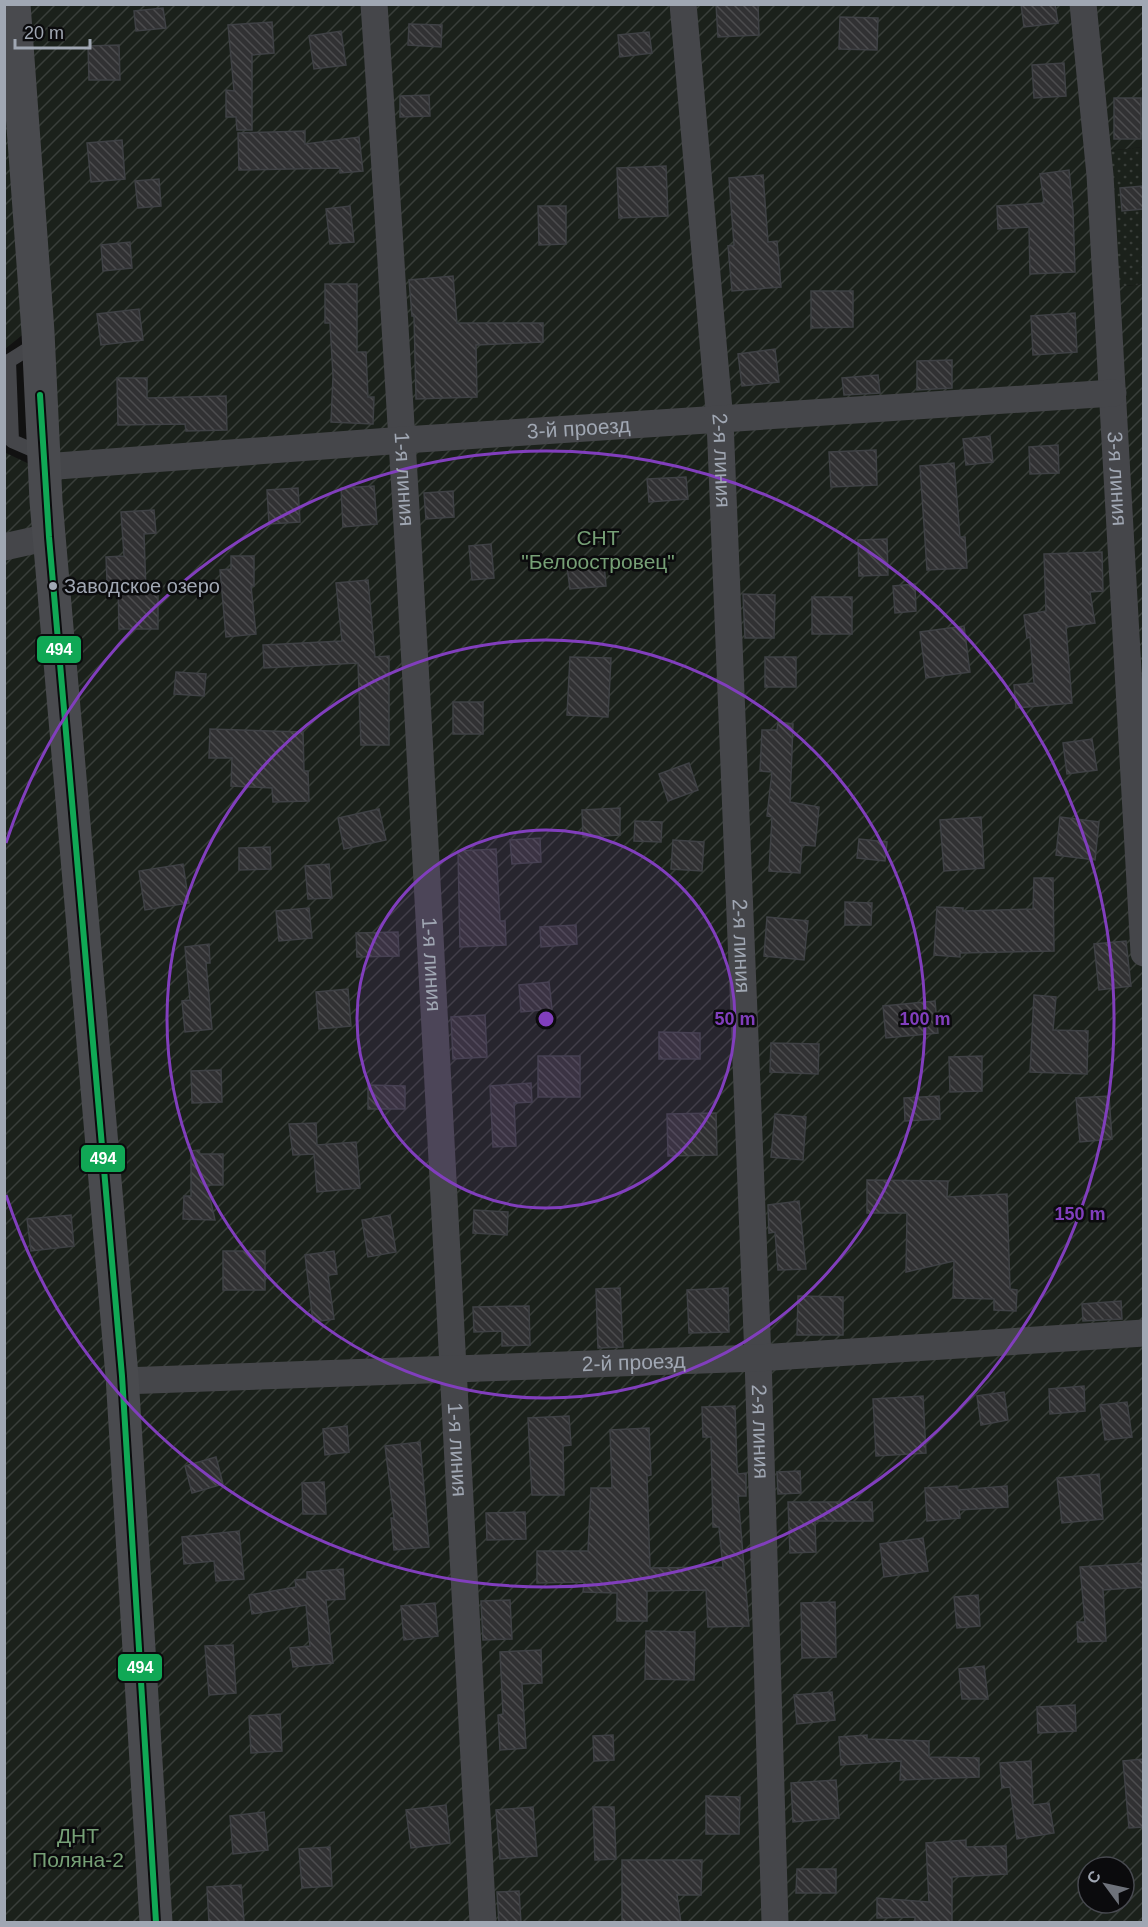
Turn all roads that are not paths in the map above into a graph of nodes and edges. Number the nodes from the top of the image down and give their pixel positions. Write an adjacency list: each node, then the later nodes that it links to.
1 (14, 4): 8 (street)
2 (374, 4): 7 (street, 1-я линия)
3 (683, 4): 6 (street, 2-я линия)
4 (1083, 4): 5 (street, 3-я линия)
5 (1113, 393): 6 (street, 3-й проезд); 11 (street, 3-я линия)
6 (720, 421): 7 (street, 3-й проезд); 13 (street, 2-я линия)
7 (404, 440): 8 (street, 3-й проезд); 14 (street, 1-я линия)
8 (44, 461): 9 (street)
9 (49, 537): 10 (street); 15 (street)
10 (4, 547)
11 (1143, 953)
12 (1143, 1333): 13 (street, 2-й проезд)
13 (758, 1358): 14 (street, 2-й проезд); 18 (street, 2-я линия)
14 (452, 1369): 15 (street, 2-й проезд); 17 (street, 1-я линия)
15 (122, 1381): 16 (street)
16 (156, 1923)
17 (483, 1923)
18 (775, 1923)

